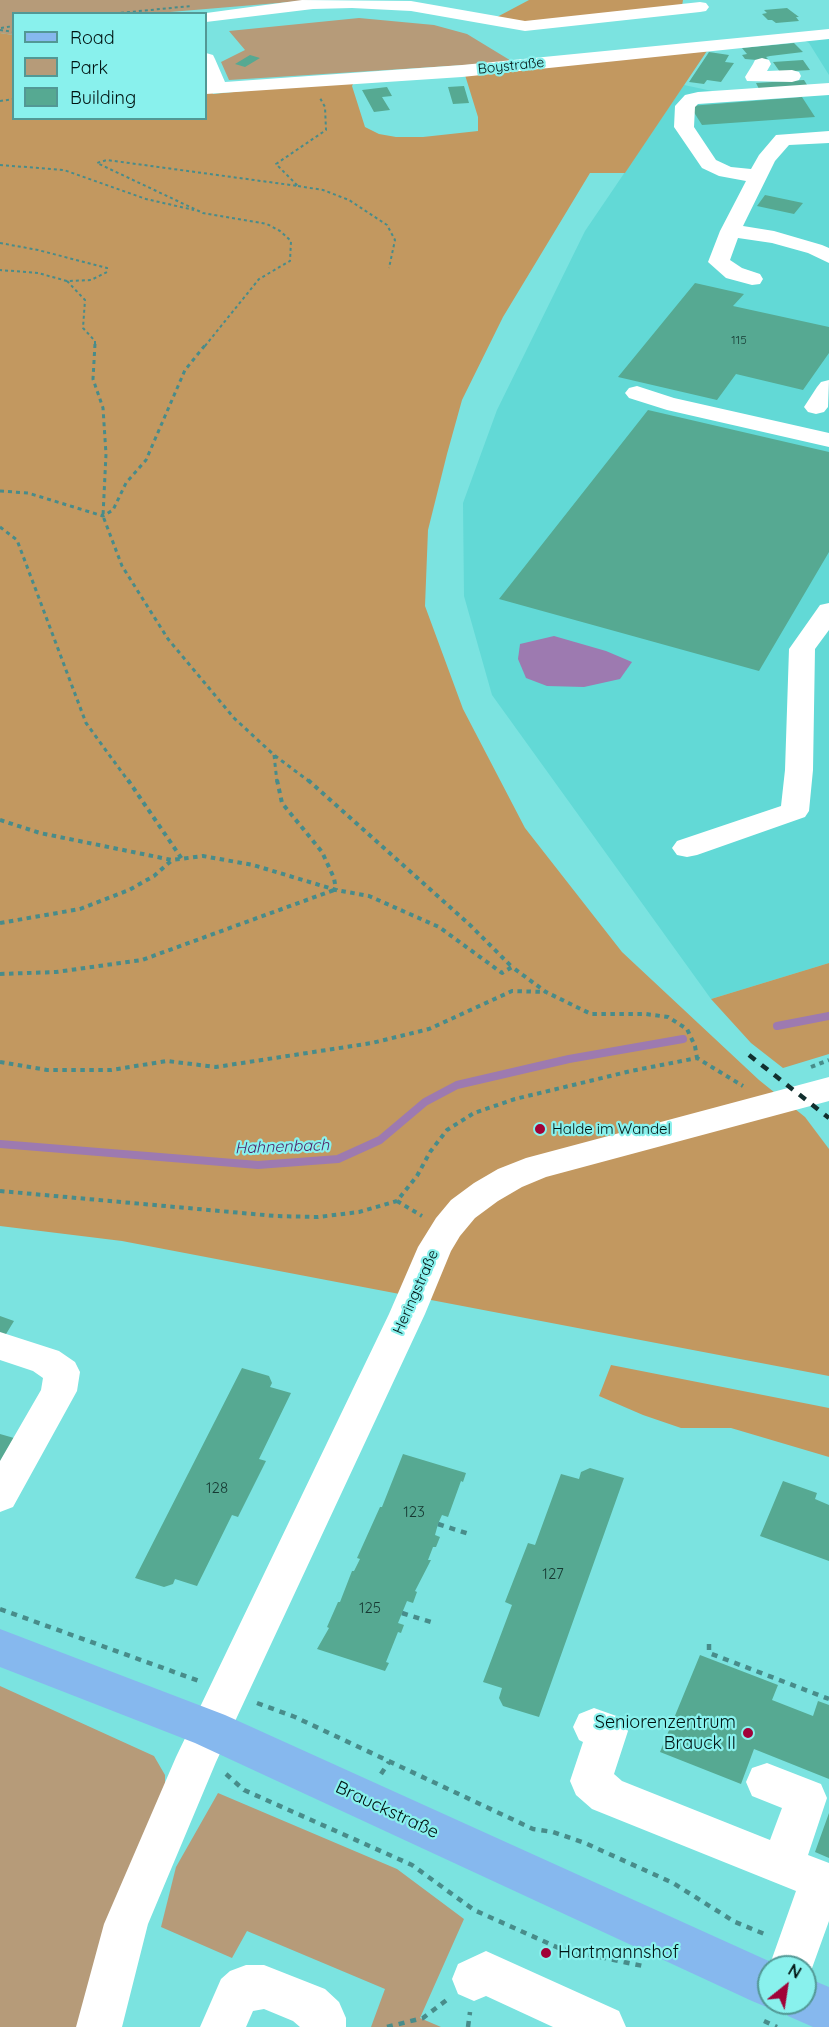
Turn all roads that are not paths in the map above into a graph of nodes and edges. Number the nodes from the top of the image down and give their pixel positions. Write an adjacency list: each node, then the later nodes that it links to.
1 (700, 3): 2 (street); 4 (street)
2 (207, 17)
3 (823, 40): 4 (street, Boystraße)
4 (697, 45): 5 (street, Boystraße)
5 (207, 64)
6 (762, 64): 7 (street)
7 (829, 72)
8 (829, 89): 10 (street)
9 (829, 137): 10 (street)
10 (758, 176): 11 (street)
11 (730, 231): 12 (street); 13 (street)
12 (829, 257)
13 (752, 279)
14 (829, 387): 16 (street)
15 (637, 393): 17 (street)
16 (816, 407)
17 (829, 440)
18 (829, 611): 19 (street)
19 (687, 848)
20 (819, 1081): 24 (street, Heringstraße)
21 (0, 1347): 22 (street)
22 (0, 1496)
23 (0, 1648): 24 (main road, Brauckstraße)
24 (211, 1726): 30 (main road, Brauckstraße); 31 (street)
25 (594, 1727): 27 (street)
26 (767, 1782): 27 (street)
27 (811, 1877): 28 (street)
28 (795, 1955)
29 (474, 1979): 34 (street)
30 (757, 1998)
31 (99, 2027)
32 (224, 2027): 33 (street)
33 (323, 2027)
34 (603, 2027)

